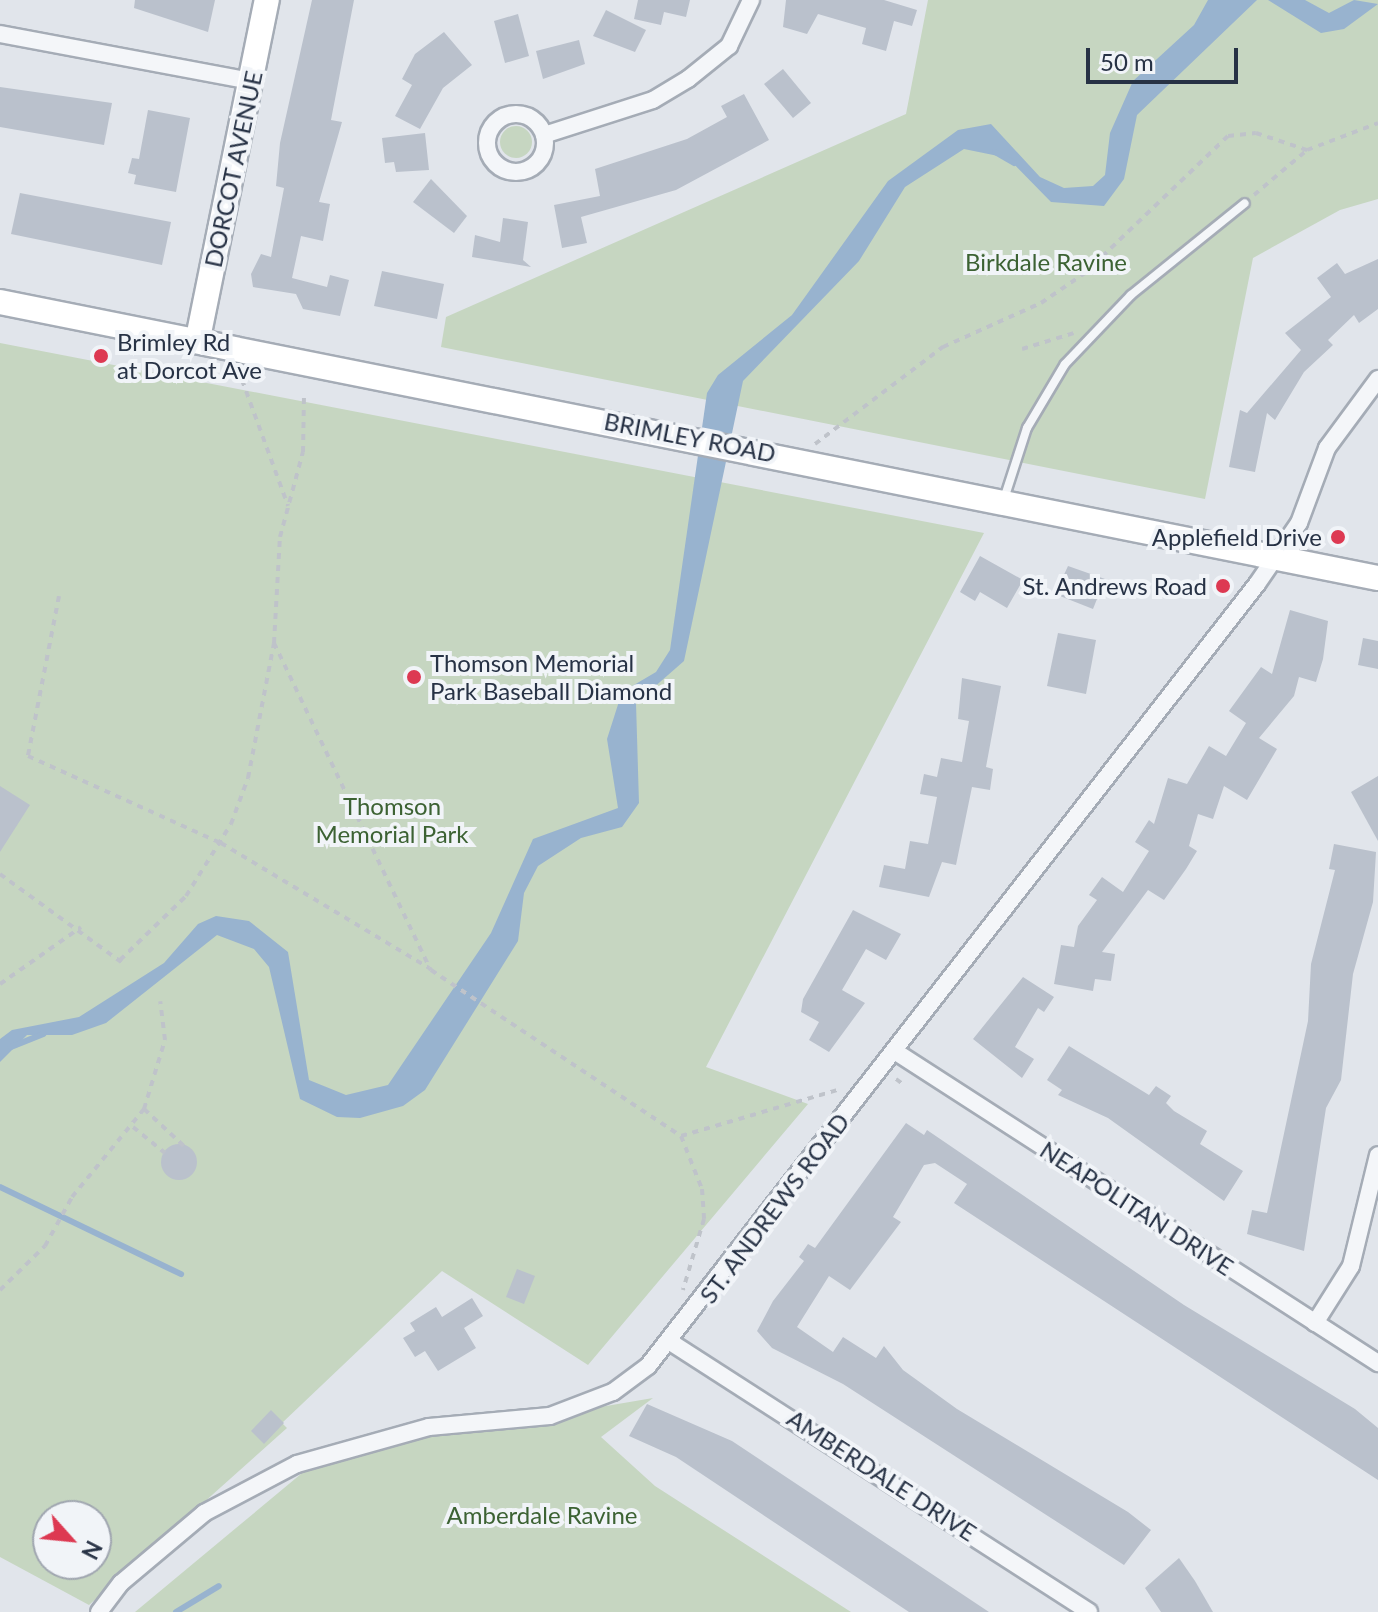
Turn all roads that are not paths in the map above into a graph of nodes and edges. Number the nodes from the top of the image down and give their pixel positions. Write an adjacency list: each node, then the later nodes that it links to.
1 (267, 0): 4 (main road, DORCOT AVENUE)
2 (751, 0): 5 (street)
3 (0, 34): 4 (street)
4 (252, 81): 8 (main road, DORCOT AVENUE)
5 (544, 135)
6 (1245, 203): 10 (lane)
7 (0, 302): 8 (main road, BRIMLEY ROAD)
8 (198, 338): 10 (main road, BRIMLEY ROAD)
9 (1378, 379): 11 (street)
10 (1004, 500): 11 (main road, BRIMLEY ROAD)
11 (1276, 556): 12 (main road, BRIMLEY ROAD); 13 (street, ST. ANDREWS ROAD)
12 (1378, 578)
13 (896, 1052): 15 (street, NEAPOLITAN DRIVE); 16 (street, ST. ANDREWS ROAD)
14 (1378, 1155): 15 (street)
15 (1315, 1323): 17 (street, NEAPOLITAN DRIVE)
16 (672, 1343): 18 (street, ST. ANDREWS ROAD); 19 (street, AMBERDALE DRIVE)
17 (1378, 1363)
18 (99, 1612)
19 (1089, 1612)

